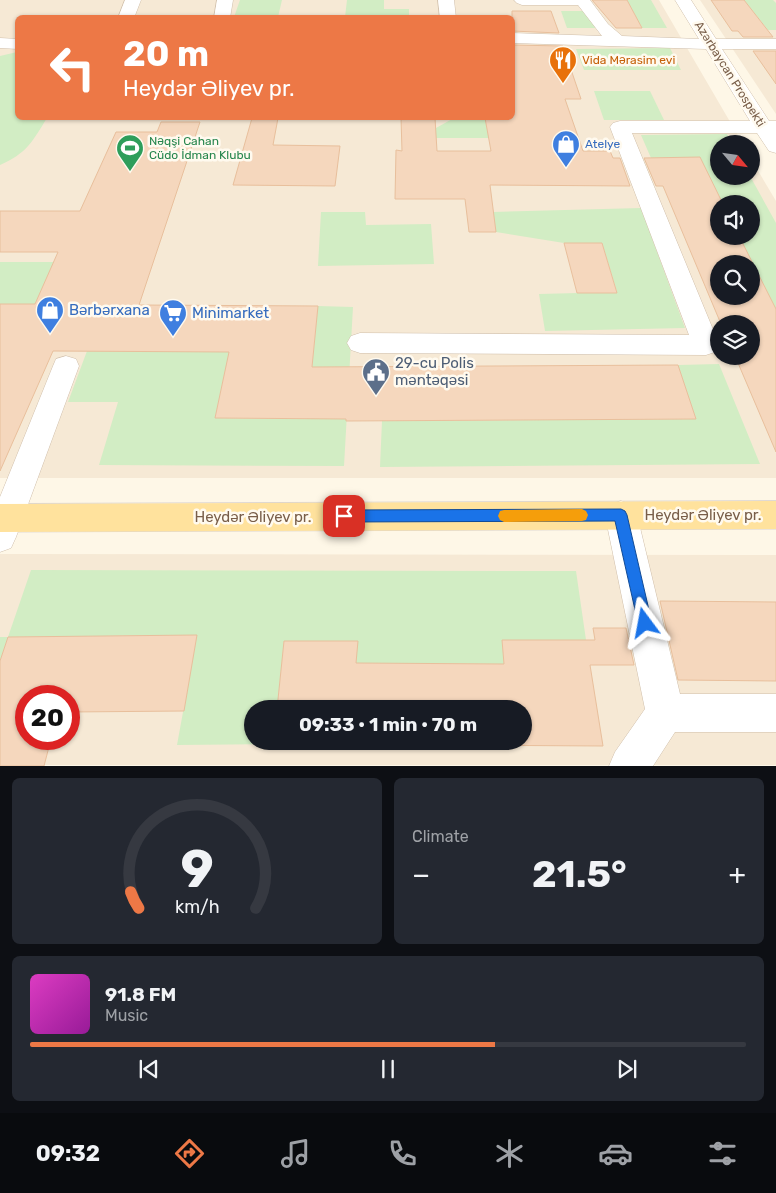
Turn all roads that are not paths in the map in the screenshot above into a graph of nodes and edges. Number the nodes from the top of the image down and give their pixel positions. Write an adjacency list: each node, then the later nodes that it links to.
1 (133, 0): 7 (street)
2 (225, 0): 8 (street)
3 (446, 0): 9 (street)
4 (522, 0): 6 (street)
5 (683, 0): 14 (street, Azərbaycan Prospekti)
6 (582, 1): 11 (street)
7 (127, 15)
8 (222, 15)
9 (448, 15)
10 (515, 38): 11 (street)
11 (617, 41): 14 (street)
12 (0, 43): 13 (street)
13 (15, 44)
14 (711, 44): 15 (street); 16 (street, Azərbaycan Prospekti)
15 (776, 44)
16 (770, 127): 17 (street, Azərbaycan Prospekti); 18 (street)
17 (776, 147)
18 (360, 343)
19 (66, 366): 22 (street)
20 (621, 515): 21 (main road, Heydər Əliyev pr.); 22 (main road, Heydər Əliyev pr.); 23 (street)
21 (776, 515)
22 (3, 524)
23 (666, 713): 24 (street); 25 (street)
24 (776, 713)
25 (629, 766)

